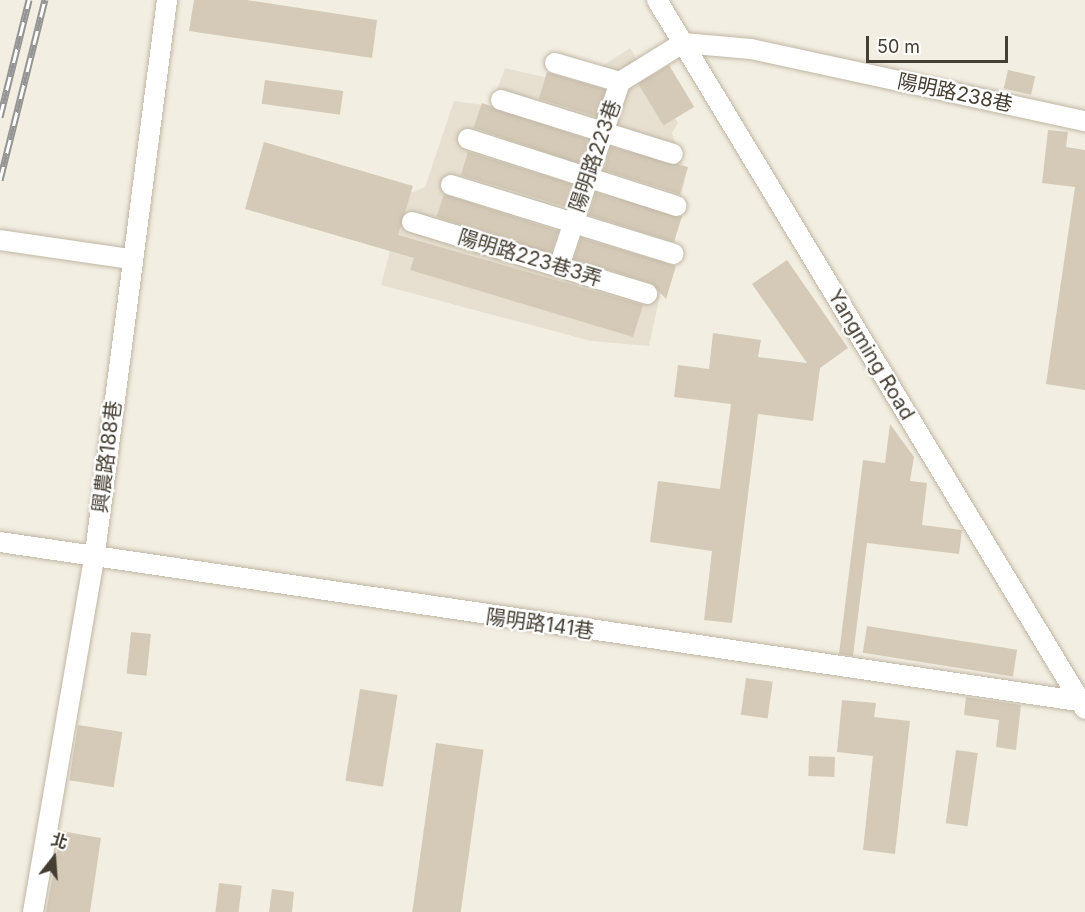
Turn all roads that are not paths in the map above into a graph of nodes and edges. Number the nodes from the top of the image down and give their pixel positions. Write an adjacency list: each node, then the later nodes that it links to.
1 (167, 0): 18 (street, 興農路188巷)
2 (657, 0): 3 (street, Yangming Road)
3 (683, 43): 5 (street, 陽明路223巷); 7 (street, 陽明路238巷); 23 (street, Yangming Road)
4 (555, 63): 5 (street)
5 (620, 82): 8 (street, 陽明路223巷)
6 (501, 100): 8 (street)
7 (1085, 121)
8 (603, 131): 10 (street); 11 (street, 陽明路223巷)
9 (468, 139): 11 (street)
10 (673, 154)
11 (588, 178): 13 (street); 15 (street, 陽明路223巷)
12 (451, 185): 15 (street)
13 (677, 206)
14 (412, 222): 19 (street, 陽明路223巷3弄)
15 (572, 224): 17 (street); 19 (street, 陽明路223巷)
16 (0, 240): 18 (street)
17 (674, 254)
18 (130, 259): 22 (street, 興農路188巷)
19 (559, 267): 20 (street, 陽明路223巷3弄)
20 (647, 294)
21 (0, 542): 22 (street, 陽明路141巷)
22 (95, 553): 23 (street, 陽明路141巷); 24 (street, 興農路188巷)
23 (1084, 704)
24 (33, 912)

